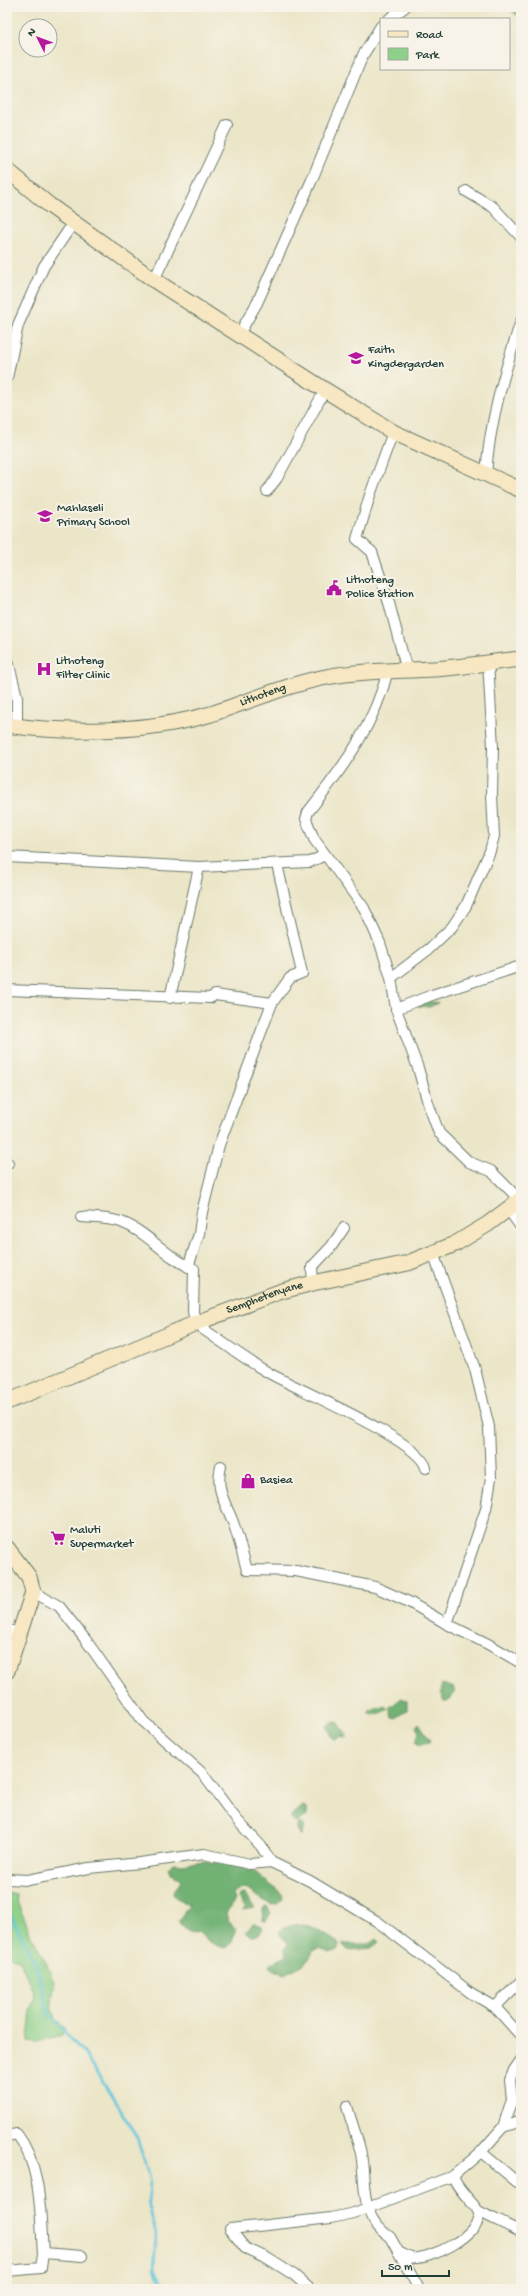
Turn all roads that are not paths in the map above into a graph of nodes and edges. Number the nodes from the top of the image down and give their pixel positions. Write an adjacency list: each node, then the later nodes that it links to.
1 (405, 7): 2 (street)
2 (390, 18)
3 (380, 28): 11 (street)
4 (227, 125): 9 (street)
5 (7, 170): 7 (main road)
6 (466, 192): 8 (street)
7 (74, 222): 9 (main road); 12 (street)
8 (521, 237)
9 (154, 280): 11 (main road)
10 (521, 321): 15 (street)
11 (239, 334): 13 (main road)
12 (7, 378)
13 (325, 390): 14 (main road); 17 (street)
14 (393, 432): 15 (main road); 22 (street)
15 (486, 475): 16 (main road)
16 (521, 490)
17 (266, 491)
18 (7, 657): 23 (street)
19 (521, 659): 20 (main road, Lithoteng)
20 (488, 662): 22 (main road, Lithoteng); 29 (street)
21 (388, 670): 22 (main road, Lithoteng); 23 (main road, Lithoteng); 24 (street)
22 (407, 671)
23 (12, 726)
24 (325, 855): 26 (street); 29 (street)
25 (7, 857): 27 (street)
26 (277, 864): 27 (street); 32 (street)
27 (199, 867): 31 (street)
28 (521, 966): 33 (street)
29 (391, 978): 33 (street)
30 (7, 990): 31 (street)
31 (170, 998): 32 (street)
32 (272, 1003): 39 (street)
33 (396, 1009): 34 (street)
34 (516, 1203): 36 (street); 38 (main road, Semphetenyane)
35 (81, 1217): 39 (street)
36 (521, 1227)
37 (344, 1228): 40 (street)
38 (433, 1253): 40 (main road, Semphetenyane); 47 (street)
39 (188, 1267): 41 (street)
40 (313, 1283): 41 (main road, Semphetenyane)
41 (198, 1322): 42 (main road, Semphetenyane); 44 (street)
42 (7, 1402)
43 (222, 1466): 47 (street)
44 (426, 1468)
45 (7, 1548): 46 (main road)
46 (33, 1592): 48 (main road); 51 (street)
47 (447, 1624): 49 (street)
48 (14, 1632): 50 (main road)
49 (521, 1663)
50 (7, 1671)
51 (271, 1862): 52 (street); 54 (street)
52 (7, 1879)
53 (521, 1981): 54 (street)
54 (495, 2007): 55 (street)
55 (521, 2036)
56 (521, 2060): 57 (street)
57 (512, 2099): 59 (street); 61 (street)
58 (347, 2106): 66 (street)
59 (521, 2106)
60 (521, 2121): 61 (street)
61 (503, 2127): 63 (street)
62 (7, 2136): 69 (street)
63 (481, 2152): 64 (street); 65 (street)
64 (453, 2176): 66 (street); 67 (street)
65 (517, 2182)
66 (367, 2209): 70 (street); 73 (street)
67 (478, 2211): 68 (street); 70 (street)
68 (521, 2232)
69 (43, 2253): 71 (street); 72 (street)
70 (400, 2253): 74 (street)
71 (82, 2256)
72 (7, 2271)
73 (310, 2289)
74 (419, 2289)

